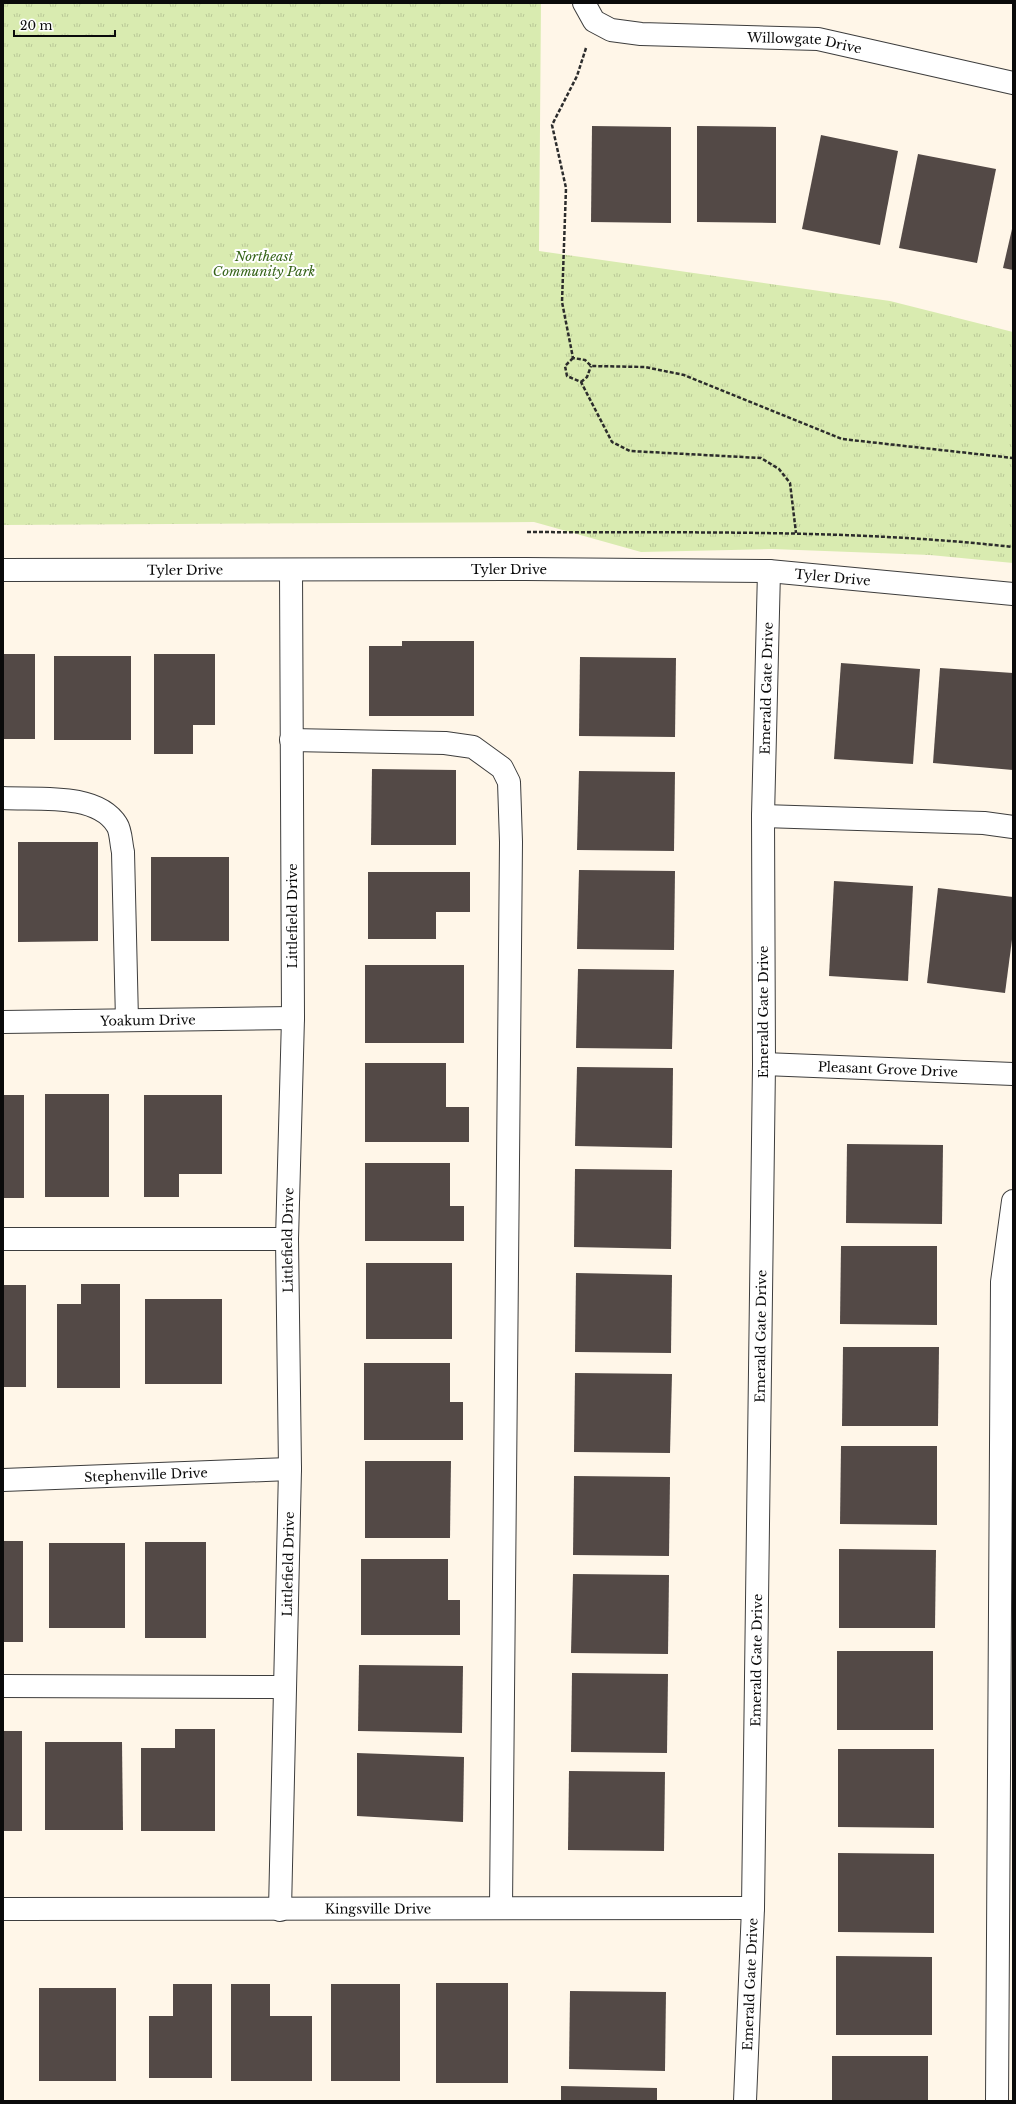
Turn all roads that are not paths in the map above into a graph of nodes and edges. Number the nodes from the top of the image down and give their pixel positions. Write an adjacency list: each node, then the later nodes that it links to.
1 (589, 12): 2 (street, Willowgate Drive)
2 (1013, 83)
3 (3, 570): 4 (street, Tyler Drive)
4 (291, 570): 5 (street, Tyler Drive); 7 (street, Littlefield Drive)
5 (769, 571): 6 (street, Tyler Drive); 9 (street, Emerald Gate Drive)
6 (1013, 594)
7 (291, 740): 11 (street, Littlefield Drive); 23 (street)
8 (3, 798): 12 (street)
9 (763, 816): 10 (street); 14 (street, Emerald Gate Drive)
10 (1013, 827)
11 (293, 1018): 12 (street, Yoakum Drive); 18 (street, Littlefield Drive)
12 (127, 1020): 13 (street, Yoakum Drive)
13 (3, 1022)
14 (764, 1064): 15 (street, Pleasant Grove Drive); 24 (street, Emerald Gate Drive)
15 (1013, 1074)
16 (1013, 1201): 28 (street)
17 (3, 1239): 18 (street)
18 (287, 1239): 19 (street, Littlefield Drive)
19 (290, 1469): 20 (street, Stephenville Drive); 22 (street, Littlefield Drive)
20 (3, 1480)
21 (3, 1686): 22 (street)
22 (285, 1687): 26 (street, Littlefield Drive)
23 (501, 1907): 24 (street, Kingsville Drive); 26 (street, Kingsville Drive)
24 (753, 1908): 27 (street, Emerald Gate Drive)
25 (3, 1909): 26 (street, Kingsville Drive)
26 (280, 1910)
27 (745, 2101)
28 (997, 2101)

